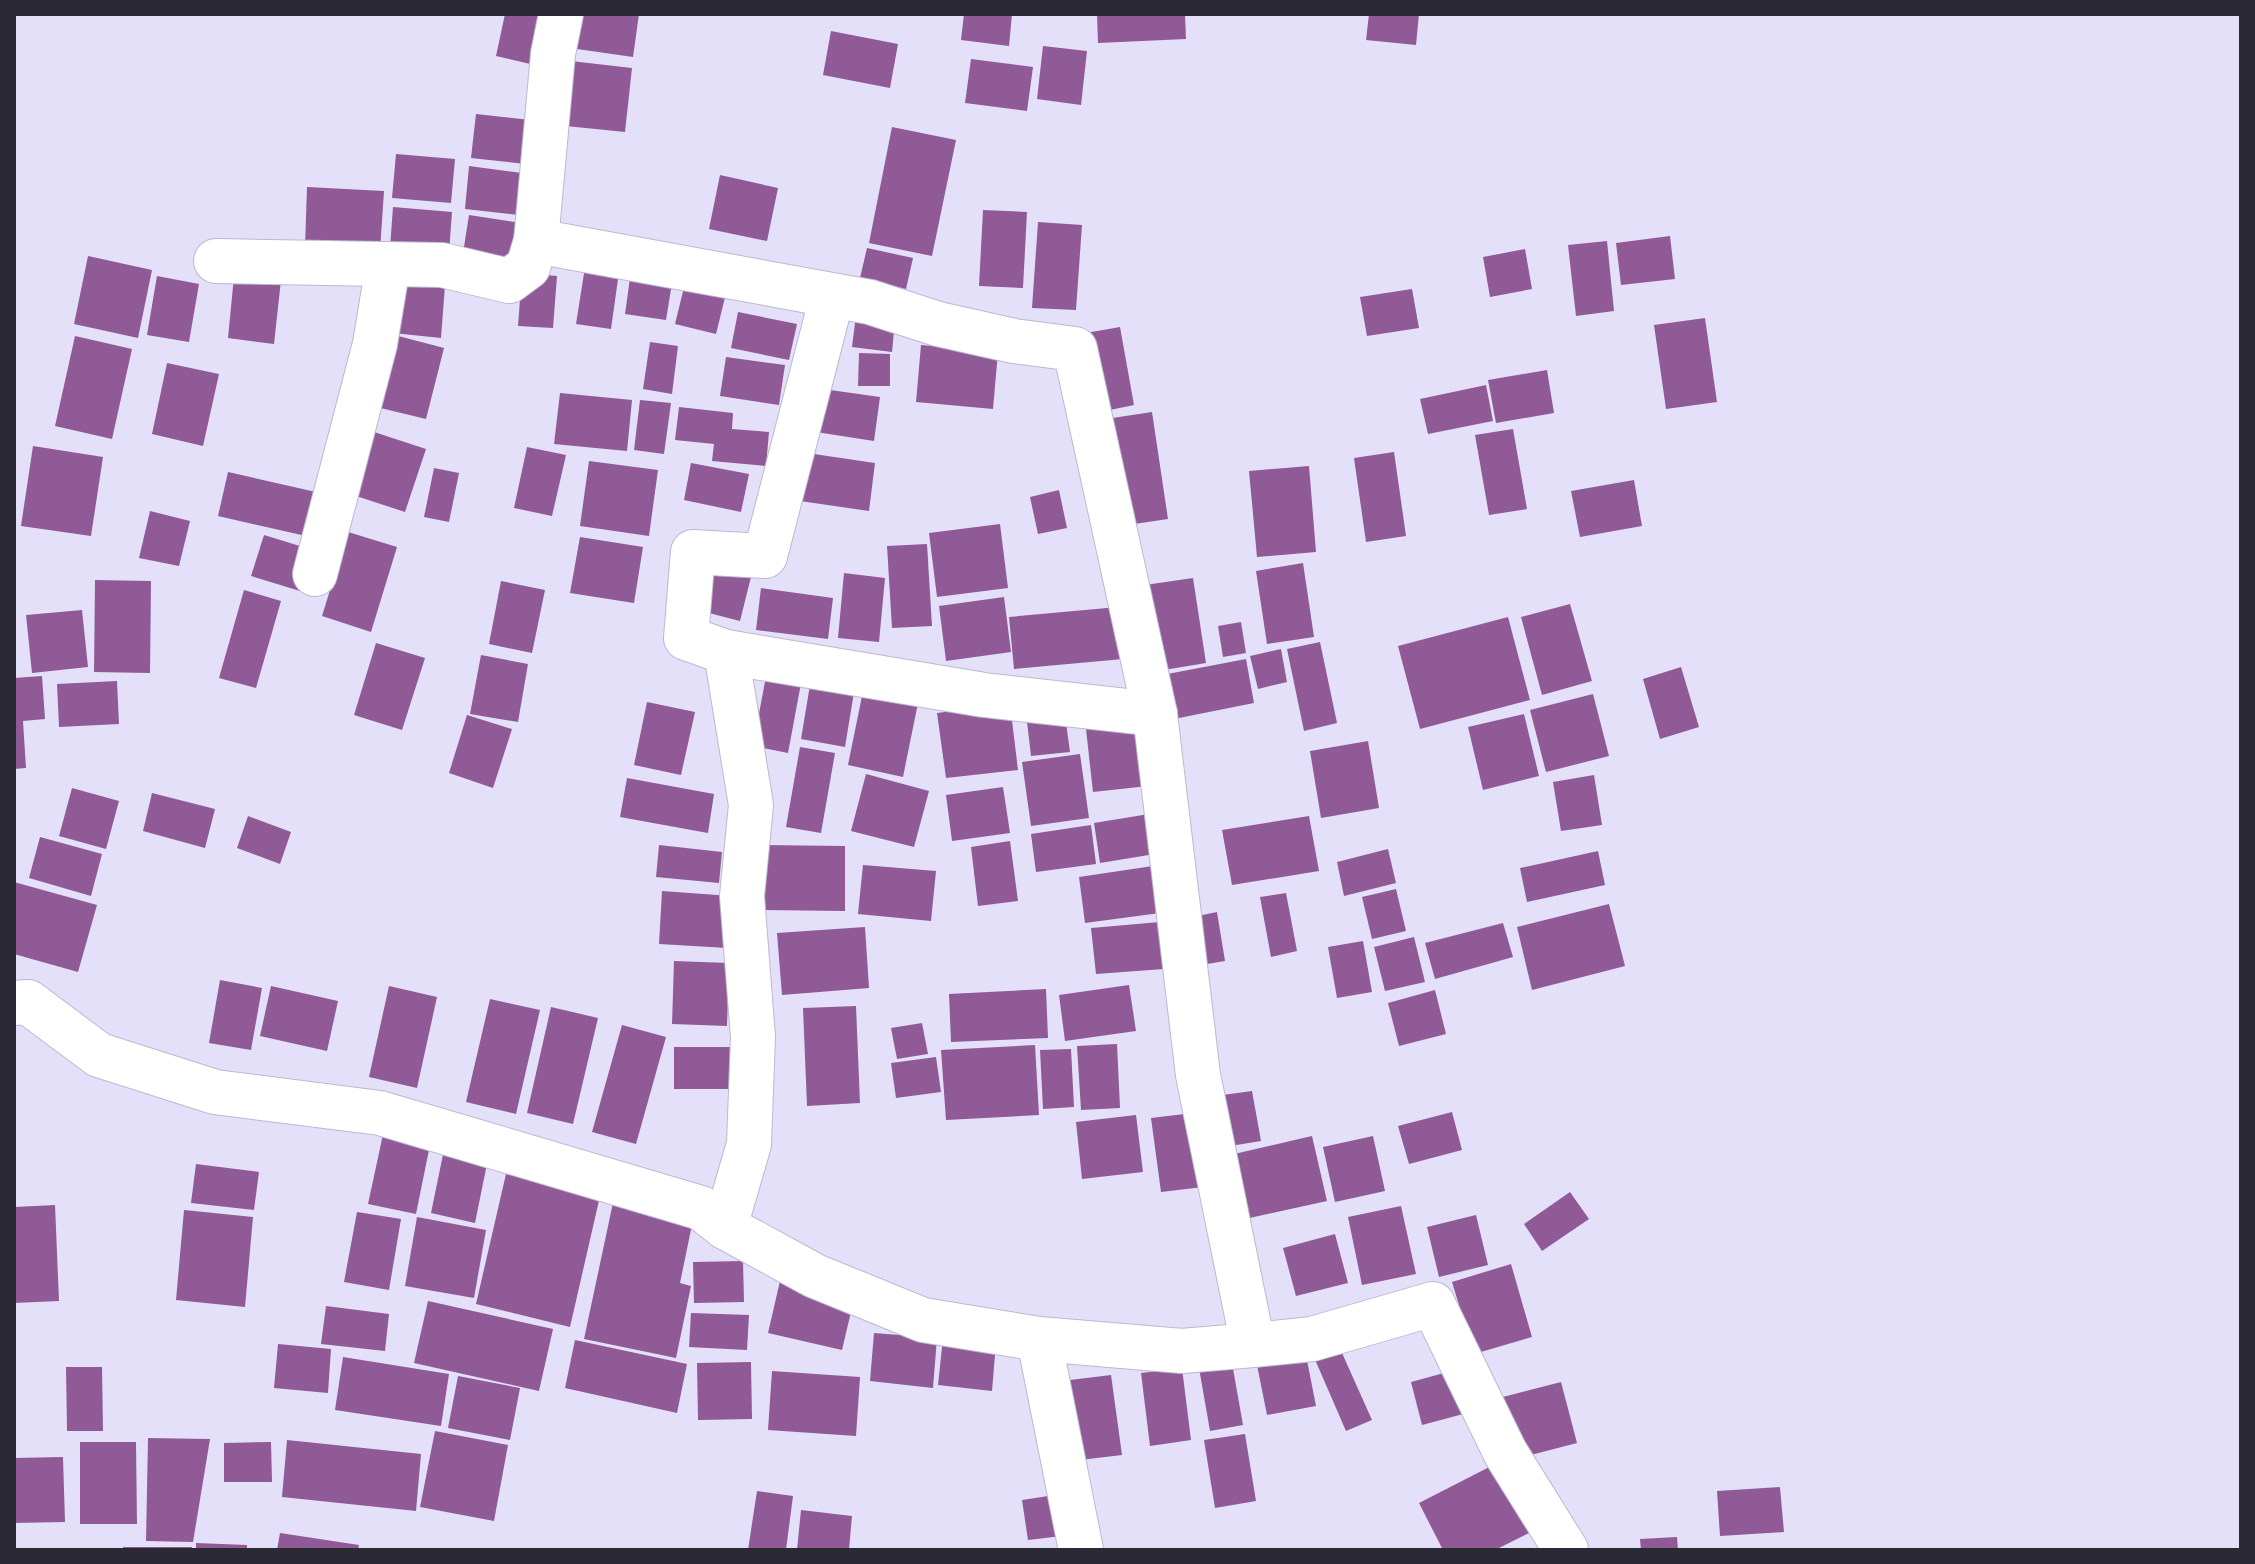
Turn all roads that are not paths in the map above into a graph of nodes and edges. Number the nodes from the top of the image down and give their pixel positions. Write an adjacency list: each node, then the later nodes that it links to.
1 (561, 14): 2 (street)
2 (536, 241): 4 (street); 5 (street)
3 (216, 261): 4 (street)
4 (388, 265): 6 (street)
5 (832, 297): 7 (street); 8 (street)
6 (315, 574)
7 (726, 652): 8 (street); 10 (street)
8 (1155, 714): 12 (street)
9 (14, 1003): 10 (street)
10 (725, 1227): 11 (street)
11 (1039, 1339): 12 (street); 13 (street)
12 (1253, 1345): 14 (street)
13 (1081, 1550)
14 (1566, 1550)

